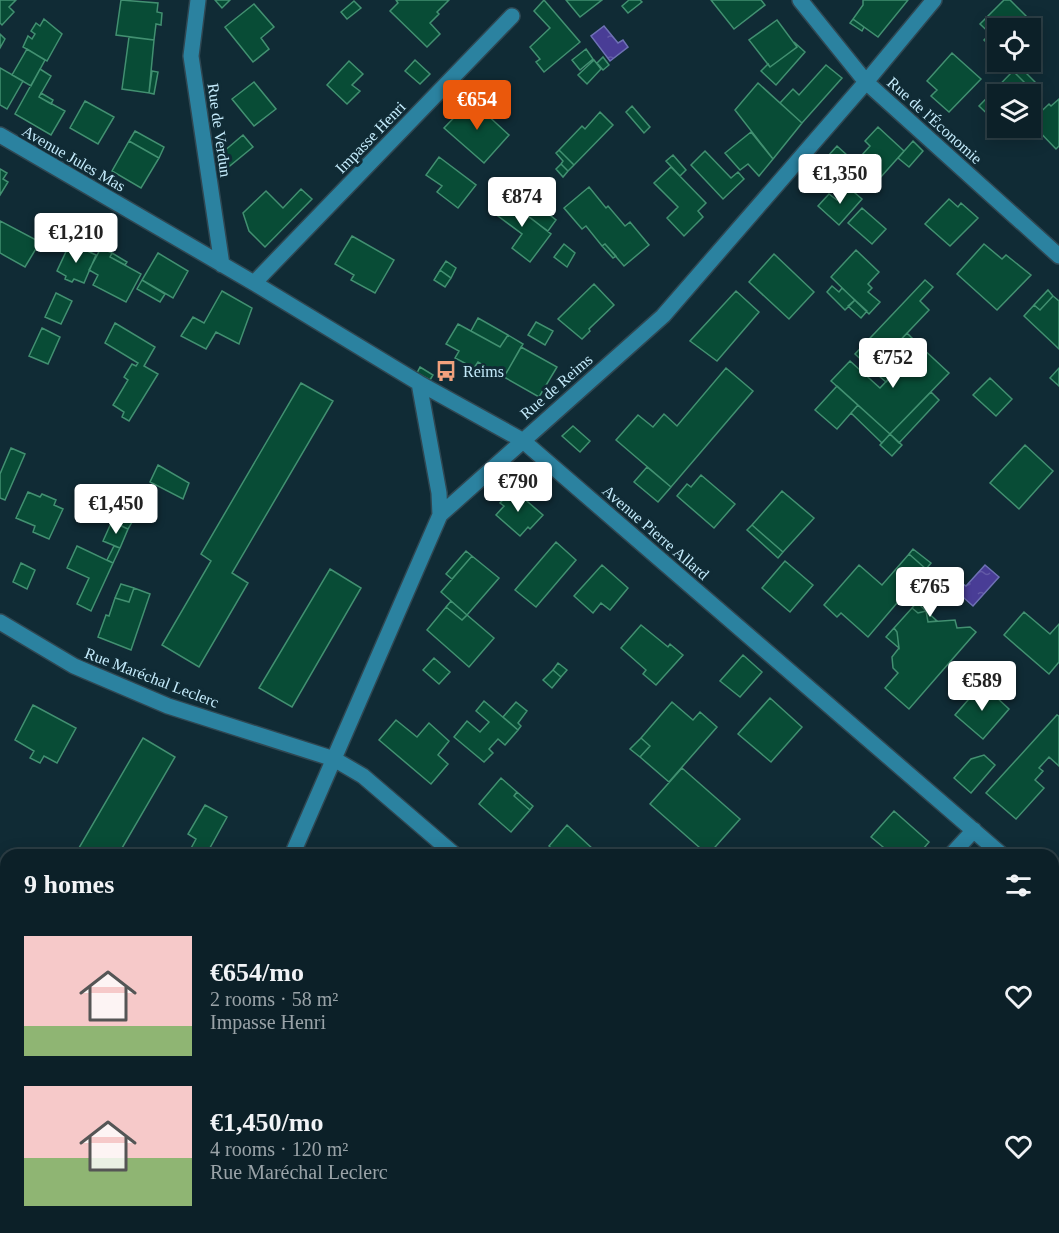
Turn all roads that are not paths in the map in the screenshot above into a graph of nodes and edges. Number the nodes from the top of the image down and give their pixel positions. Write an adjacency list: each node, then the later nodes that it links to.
1 (198, 0): 8 (street, Rue de Verdun)
2 (800, 0): 5 (street, Rue de l'Économie)
3 (934, 0): 5 (street, Rue de Reims)
4 (512, 16): 9 (street, Impasse Henri)
5 (866, 82): 7 (street, Rue de l'Économie); 11 (street, Rue de Reims)
6 (0, 135): 8 (street, Avenue Jules Mas)
7 (1059, 256)
8 (222, 265): 9 (street, Avenue Jules Mas)
9 (254, 283): 10 (street, Avenue Pierre Allard)
10 (419, 383): 11 (street, Avenue Pierre Allard); 12 (street)
11 (522, 440): 12 (street, Rue de Reims); 15 (street, Avenue Pierre Allard)
12 (440, 515): 14 (street, Rue de Reims)
13 (0, 622): 14 (street, Rue Maréchal Leclerc)
14 (334, 759): 16 (street, Rue de Reims); 17 (street, Rue Maréchal Leclerc)
15 (974, 830): 18 (street); 19 (street, Avenue Pierre Allard)
16 (295, 849)
17 (448, 849)
18 (957, 849)
19 (995, 849)

